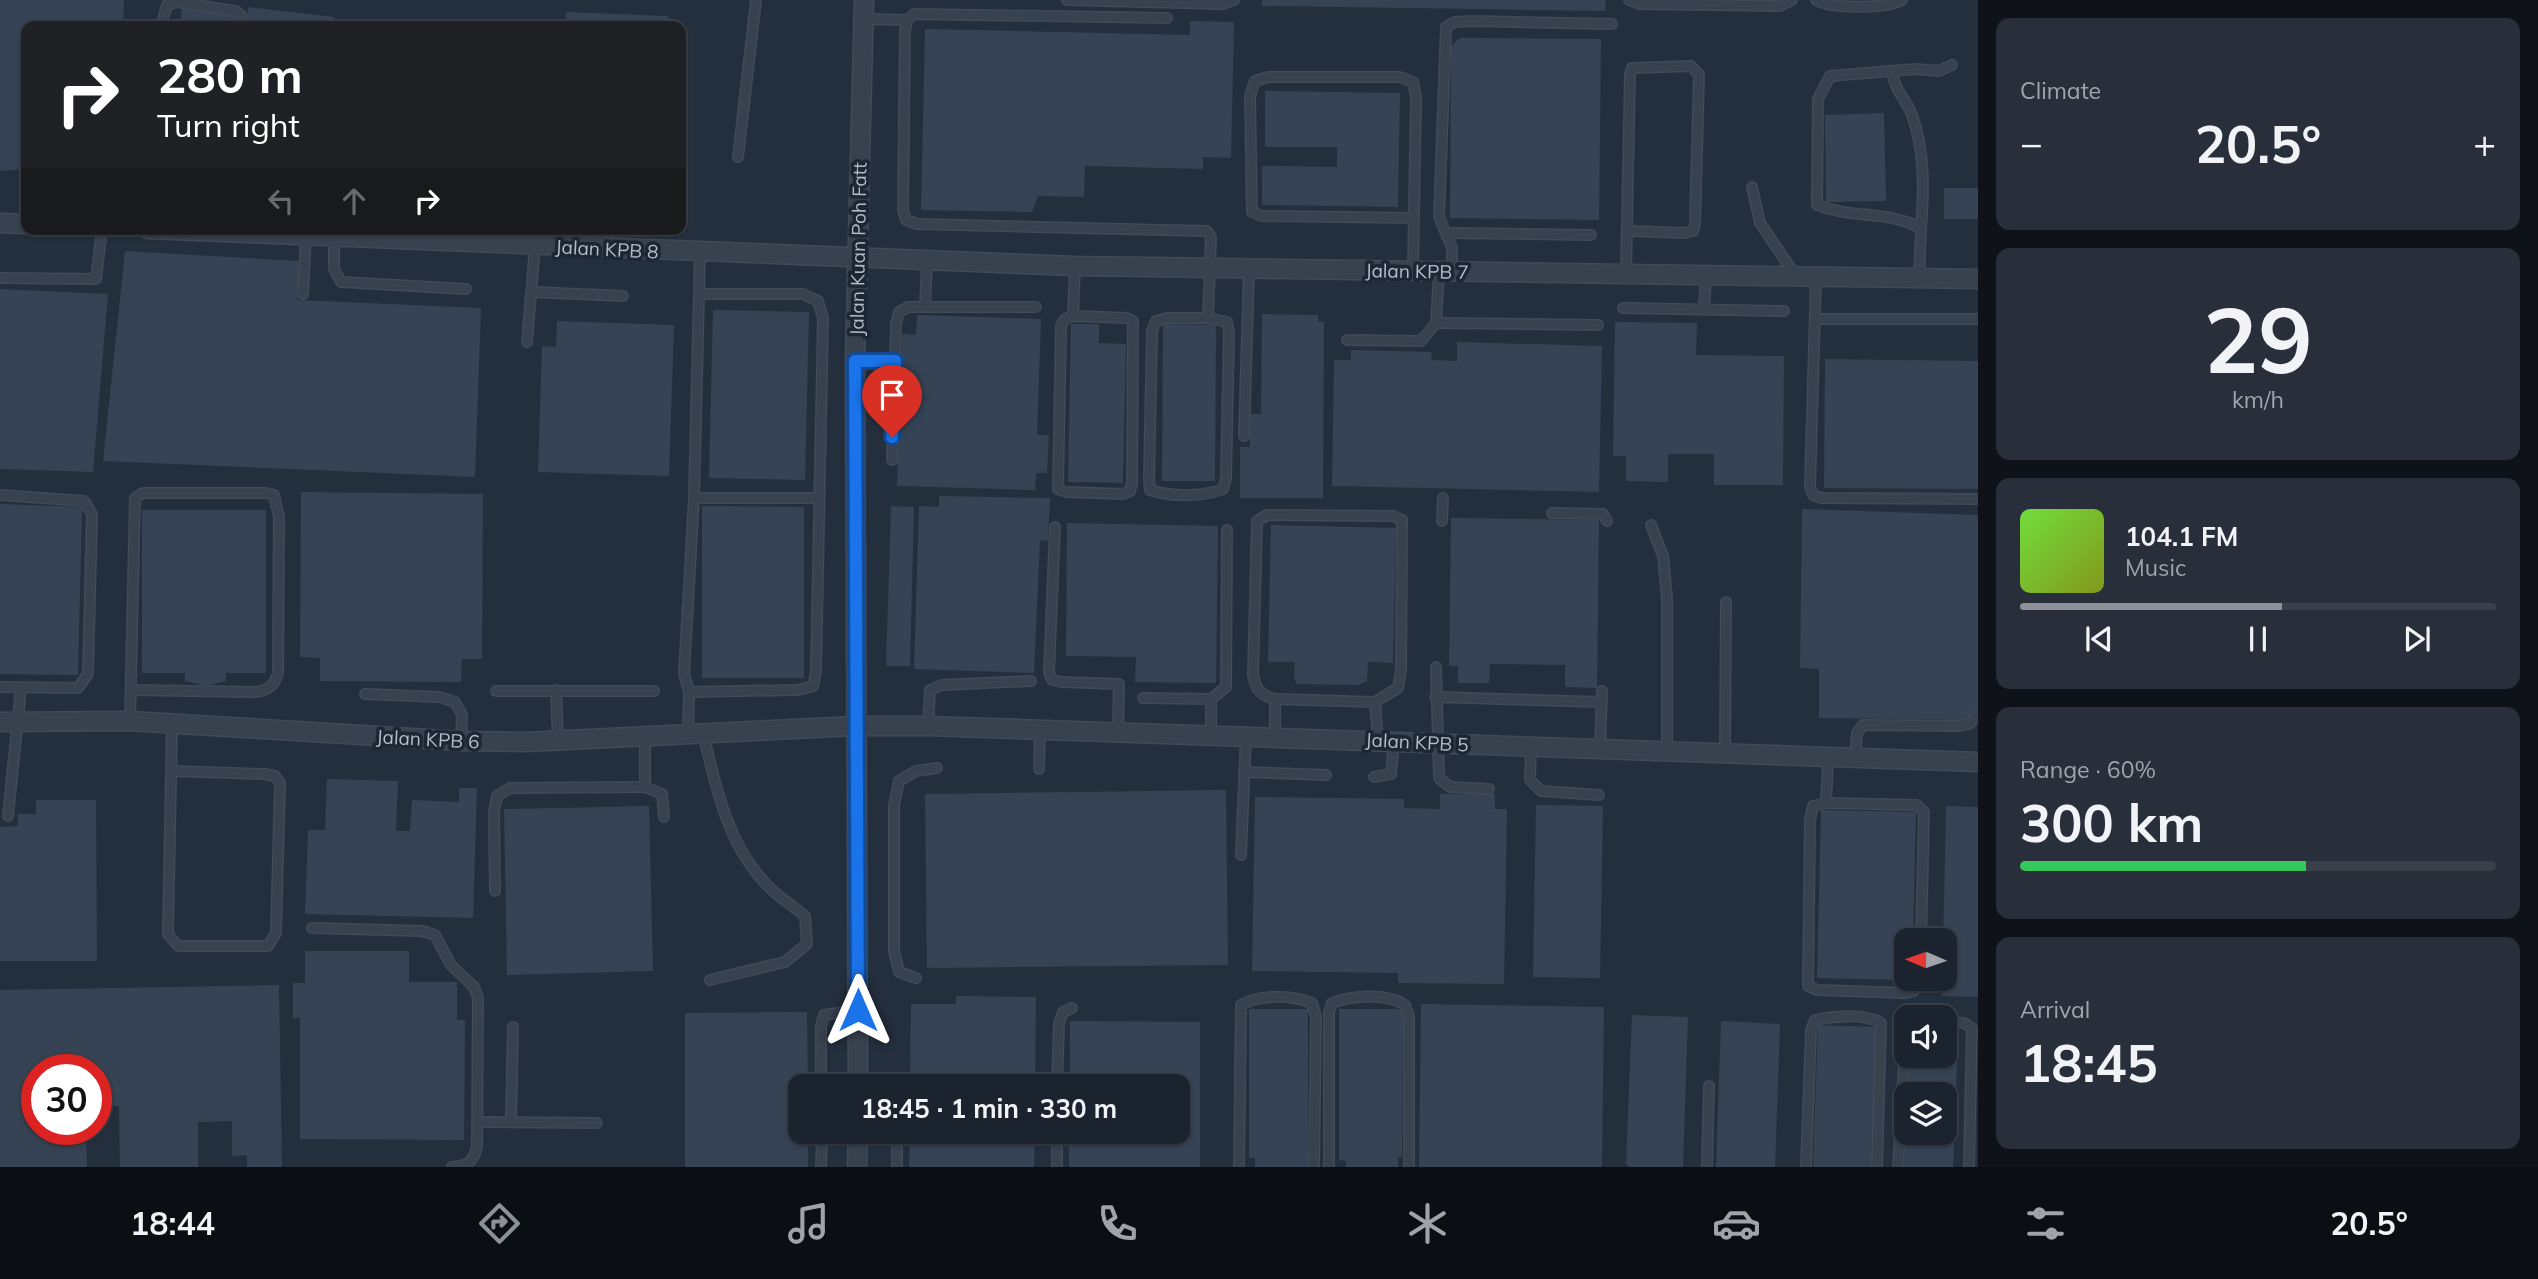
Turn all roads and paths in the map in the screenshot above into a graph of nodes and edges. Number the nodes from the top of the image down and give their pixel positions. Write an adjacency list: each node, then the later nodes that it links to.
1 (756, 0): 17 (lane)
2 (864, 0): 10 (street, Jalan Kuan Poh Fatt)
3 (1067, 0): 4 (lane)
4 (1234, 0)
5 (1629, 0): 6 (lane)
6 (1792, 0)
7 (1816, 0): 8 (lane)
8 (1902, 0)
9 (1167, 18): 11 (lane)
10 (863, 19): 11 (lane); 36 (street, Jalan Kuan Poh Fatt)
11 (907, 20): 39 (lane)
12 (162, 21): 13 (lane)
13 (241, 21)
14 (1612, 24): 24 (lane)
15 (1952, 65): 16 (lane)
16 (1892, 71): 22 (lane); 22 (lane)
17 (738, 157)
18 (1752, 187): 45 (lane)
19 (1413, 218): 19 (lane); 41 (lane)
20 (0, 223): 21 (street)
21 (21, 225)
22 (1921, 228): 48 (lane)
23 (1629, 231): 23 (lane); 43 (lane)
24 (1446, 233): 31 (lane); 42 (lane)
25 (101, 235): 47 (lane)
26 (300, 235): 32 (street, Jalan KPB 8)
27 (316, 235): 32 (street, Jalan KPB 8)
28 (335, 235): 50 (lane)
29 (366, 235): 33 (street, Jalan KPB 8)
30 (602, 235): 34 (lane)
31 (1591, 235)
32 (306, 236): 52 (lane)
33 (535, 246): 34 (street, Jalan KPB 8); 51 (lane)
34 (601, 249): 35 (street, Jalan KPB 8)
35 (700, 253): 36 (street, Jalan KPB 8); 53 (lane)
36 (857, 259): 37 (street, Jalan KPB 7); 68 (street, Jalan Kuan Poh Fatt)
37 (927, 262): 38 (street, Jalan KPB 7); 55 (lane)
38 (1075, 266): 39 (street, Jalan KPB 7); 60 (lane)
39 (1210, 268): 40 (street, Jalan KPB 7); 61 (lane)
40 (1249, 269): 41 (street, Jalan KPB 7); 70 (lane)
41 (1413, 271): 42 (street, Jalan KPB 7)
42 (1445, 272): 43 (street, Jalan KPB 7); 64 (lane)
43 (1626, 274): 44 (street, Jalan KPB 7)
44 (1706, 276): 45 (street, Jalan KPB 7); 58 (lane)
45 (1797, 277): 46 (street, Jalan KPB 7)
46 (1816, 277): 48 (street, Jalan KPB 7); 62 (lane)
47 (0, 278)
48 (1919, 279): 49 (street, Jalan KPB 7)
49 (1978, 279)
50 (466, 289)
51 (533, 292): 54 (lane); 67 (lane)
52 (303, 294)
53 (700, 294): 73 (lane); 74 (lane)
54 (623, 296)
55 (925, 306): 56 (lane); 69 (lane)
56 (1036, 307)
57 (1623, 308): 58 (lane)
58 (1704, 309): 59 (lane)
59 (1784, 311)
60 (1073, 316): 60 (lane)
61 (1208, 318): 61 (lane)
62 (1815, 318): 63 (lane); 76 (lane)
63 (1978, 319)
64 (1436, 323): 65 (lane); 66 (lane)
65 (1598, 325)
66 (1347, 340)
67 (527, 342)
68 (855, 361): 69 (lane); 105 (street, Jalan Kuan Poh Fatt)
69 (895, 361): 71 (lane)
70 (1244, 436)
71 (892, 460)
72 (0, 495): 87 (lane)
73 (694, 498): 74 (lane); 93 (lane)
74 (819, 498): 93 (lane)
75 (1443, 498): 78 (lane)
76 (1978, 499)
77 (1552, 513): 79 (lane)
78 (1442, 521)
79 (1606, 521)
80 (1651, 525): 120 (lane)
81 (1055, 527): 108 (lane)
82 (1227, 530): 97 (lane)
83 (1726, 602): 121 (lane)
84 (1436, 667): 95 (lane)
85 (1031, 681): 106 (lane)
86 (0, 687): 87 (lane)
87 (21, 688): 103 (lane)
88 (132, 690): 88 (lane); 102 (lane)
89 (556, 690): 90 (lane); 91 (lane); 116 (lane)
90 (496, 691)
91 (654, 691)
92 (1602, 691): 100 (lane)
93 (689, 692): 109 (lane)
94 (366, 694): 115 (lane)
95 (1435, 697): 100 (lane); 117 (lane)
96 (1143, 698): 97 (lane)
97 (1211, 699): 110 (lane)
98 (1275, 699): 99 (lane); 99 (lane); 112 (lane)
99 (1376, 702): 114 (lane)
100 (1602, 702): 119 (lane)
101 (1978, 715): 123 (lane)
102 (130, 721): 103 (street, Jalan KPB 6); 104 (street, Jalan KPB 6)
103 (9, 722): 135 (lane)
104 (172, 724): 115 (street, Jalan KPB 6); 127 (lane)
105 (856, 726): 106 (street, Jalan KPB 5); 109 (street, Jalan KPB 6); 145 (street, Jalan Kuan Poh Fatt)
106 (928, 726): 107 (street, Jalan KPB 5)
107 (1040, 730): 108 (street, Jalan KPB 5); 126 (lane)
108 (1118, 732): 110 (street, Jalan KPB 5)
109 (696, 734): 113 (street, Jalan KPB 6); 142 (lane)
110 (1211, 734): 111 (street, Jalan KPB 5)
111 (1246, 734): 112 (street, Jalan KPB 5); 128 (lane)
112 (1275, 736): 114 (street, Jalan KPB 5)
113 (645, 738): 116 (street, Jalan KPB 6); 131 (lane)
114 (1386, 740): 117 (street, Jalan KPB 5); 130 (lane)
115 (461, 741): 116 (street, Jalan KPB 6)
116 (558, 741)
117 (1436, 743): 118 (street, Jalan KPB 5); 132 (lane)
118 (1531, 747): 119 (street, Jalan KPB 5); 133 (lane)
119 (1600, 749): 120 (street, Jalan KPB 5)
120 (1667, 753): 121 (street, Jalan KPB 5)
121 (1725, 755): 122 (street, Jalan KPB 5)
122 (1828, 758): 123 (street, Jalan KPB 5); 134 (lane)
123 (1855, 760): 124 (street, Jalan KPB 5)
124 (1978, 762)
125 (937, 768): 141 (lane)
126 (1039, 769)
127 (171, 771): 127 (lane)
128 (1244, 772): 129 (lane); 137 (lane)
129 (1326, 775)
130 (1374, 777)
131 (645, 786): 136 (lane); 138 (lane)
132 (1489, 789)
133 (1598, 795)
134 (1826, 803): 140 (lane); 143 (lane)
135 (8, 816)
136 (664, 817)
137 (1241, 855)
138 (495, 891)
139 (312, 928): 153 (lane)
140 (1921, 928)
141 (916, 978)
142 (710, 980)
143 (1914, 991)
144 (1072, 1008): 151 (lane)
145 (858, 1010): 149 (lane); 150 (street, Jalan Kuan Poh Fatt)
146 (1957, 1023): 173 (lane)
147 (513, 1027): 154 (lane)
148 (1904, 1068): 172 (lane)
149 (821, 1074)
150 (858, 1074)
151 (1057, 1074)
152 (1709, 1086): 169 (lane)
153 (478, 1122): 154 (lane); 160 (lane)
154 (511, 1122): 155 (lane)
155 (597, 1123)
156 (822, 1144): 161 (lane)
157 (858, 1144): 162 (street)
158 (897, 1144): 163 (lane)
159 (1057, 1144): 164 (lane)
160 (452, 1167)
161 (821, 1167)
162 (858, 1167)
163 (897, 1167)
164 (1057, 1167)
165 (1239, 1167): 166 (lane)
166 (1314, 1167)
167 (1329, 1167): 168 (lane)
168 (1409, 1167)
169 (1707, 1167)
170 (1806, 1167): 171 (lane)
171 (1877, 1167)
172 (1898, 1167)
173 (1969, 1167)

